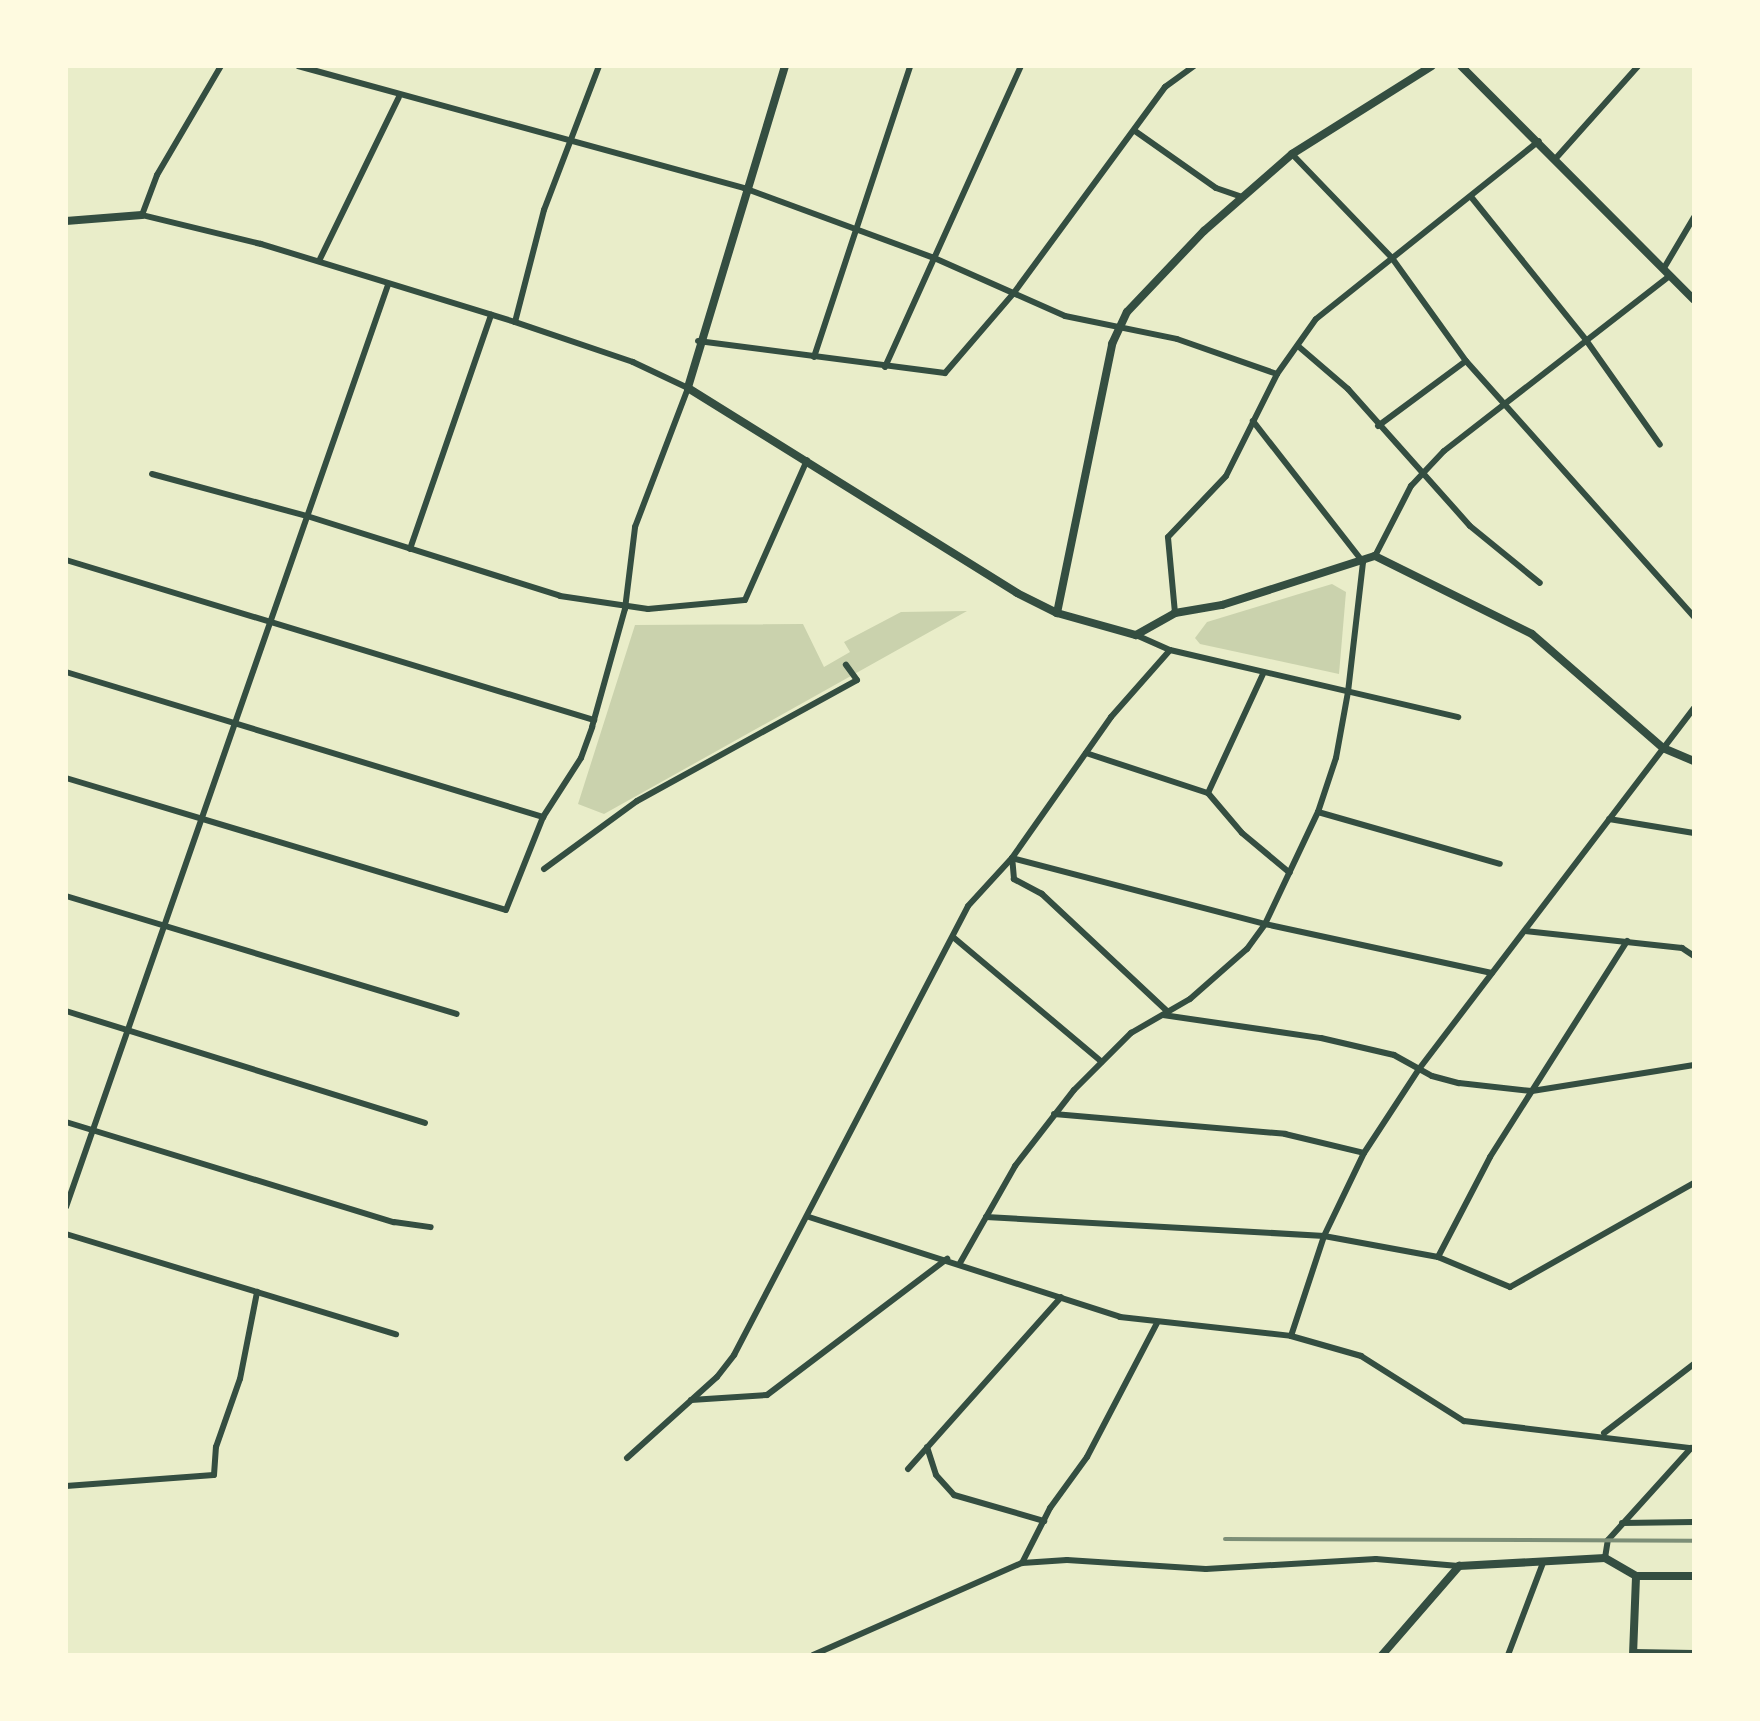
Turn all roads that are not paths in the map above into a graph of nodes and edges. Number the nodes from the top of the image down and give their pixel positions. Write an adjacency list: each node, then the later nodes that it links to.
1 (221, 66): 20 (street)
2 (298, 66): 11 (street)
3 (599, 66): 14 (street)
4 (910, 66): 23 (street)
5 (1021, 66): 24 (street)
6 (1194, 66): 12 (street)
7 (1432, 66): 15 (street)
8 (1461, 66): 13 (street)
9 (1638, 66): 16 (street)
10 (782, 67): 17 (street)
11 (399, 97): 14 (street); 26 (street)
12 (1135, 131): 18 (street); 30 (street)
13 (1540, 141): 16 (street); 19 (street)
14 (574, 144): 17 (street); 33 (street)
15 (1292, 154): 18 (street); 25 (street)
16 (1557, 157): 27 (street)
17 (744, 188): 23 (street); 36 (street)
18 (1242, 197): 34 (street)
19 (1472, 198): 25 (street); 35 (street)
20 (142, 215): 22 (street); 26 (street)
21 (1694, 217): 27 (street)
22 (66, 221)
23 (857, 231): 24 (street); 38 (street)
24 (932, 257): 30 (street); 40 (street)
25 (1392, 258): 37 (street); 39 (street)
26 (319, 261): 29 (street)
27 (1664, 268): 28 (street)
28 (1670, 276): 31 (street); 35 (street)
29 (388, 285): 32 (street); 50 (street)
30 (1013, 294): 34 (street); 40 (street)
31 (1694, 300)
32 (491, 315): 33 (street); 51 (street)
33 (515, 322): 42 (street)
34 (1119, 327): 41 (street); 57 (street)
35 (1586, 340): 43 (street); 46 (street)
36 (698, 341): 38 (street); 42 (street)
37 (1298, 346): 41 (street); 45 (street)
38 (814, 357): 40 (street)
39 (1466, 361): 43 (street); 45 (street)
40 (885, 367)
41 (1277, 374): 44 (street)
42 (688, 388): 47 (street); 56 (street)
43 (1505, 406): 49 (street); 59 (street)
44 (1253, 421): 54 (street); 58 (street)
45 (1378, 426): 49 (street)
46 (1660, 445)
47 (807, 460): 56 (street); 57 (street)
48 (152, 474): 50 (street)
49 (1421, 477): 52 (street); 55 (street)
50 (307, 516): 51 (street); 60 (street)
51 (410, 549): 56 (street)
52 (1375, 556): 54 (street); 71 (street)
53 (66, 560): 60 (street)
54 (1363, 562): 58 (street); 66 (street)
55 (1540, 583)
56 (625, 609): 69 (street)
57 (1057, 613): 61 (street)
58 (1175, 613): 61 (street)
59 (1694, 617)
60 (270, 620): 69 (street); 70 (street)
61 (1136, 635): 62 (street)
62 (1170, 650): 65 (street); 72 (street)
63 (846, 665): 83 (street)
64 (66, 672): 70 (street)
65 (1264, 672): 66 (street); 75 (street)
66 (1348, 692): 68 (street); 76 (street)
67 (1694, 708): 71 (street)
68 (1458, 717)
69 (594, 720): 77 (street)
70 (235, 721): 77 (street); 79 (street)
71 (1663, 748): 73 (street); 78 (street)
72 (1086, 753): 75 (street); 81 (street)
73 (1694, 761)
74 (66, 778): 79 (street)
75 (1208, 793): 84 (street)
76 (1318, 812): 82 (street); 84 (street)
77 (543, 817): 79 (street)
78 (1609, 819): 80 (street); 88 (street)
79 (200, 820): 87 (street)
80 (1694, 833)
81 (1012, 858): 86 (street); 89 (street); 94 (street)
82 (1500, 864)
83 (544, 869)
84 (1290, 873): 86 (street)
85 (66, 896): 87 (street)
86 (1265, 924): 92 (street); 94 (street)
87 (164, 925): 95 (street); 97 (street)
88 (1525, 931): 90 (street); 92 (street)
89 (953, 937): 98 (street); 109 (street)
90 (1627, 941): 91 (street); 101 (street)
91 (1694, 956)
92 (1492, 973): 100 (street)
93 (66, 1011): 97 (street)
94 (1168, 1012): 96 (street)
95 (457, 1014)
96 (1160, 1014): 98 (street); 100 (street)
97 (128, 1030): 104 (street); 105 (street)
98 (1102, 1062): 102 (street)
99 (1694, 1065): 101 (street)
100 (1419, 1069): 101 (street); 106 (street)
101 (1532, 1091): 114 (street)
102 (1054, 1114): 106 (street); 110 (street)
103 (66, 1122): 105 (street)
104 (425, 1123)
105 (93, 1130): 108 (street); 111 (street)
106 (1364, 1153): 113 (street)
107 (1694, 1183): 114 (street)
108 (66, 1207)
109 (809, 1217): 115 (street); 123 (street)
110 (986, 1217): 113 (street); 116 (street)
111 (431, 1227)
112 (66, 1234): 117 (street)
113 (1324, 1236): 114 (street); 121 (street)
114 (1438, 1257)
115 (947, 1259): 116 (street); 123 (street)
116 (960, 1263): 118 (street)
117 (257, 1292): 120 (street); 129 (street)
118 (1061, 1297): 119 (street); 125 (street)
119 (1157, 1323): 121 (street); 130 (street)
120 (396, 1334)
121 (1291, 1336): 124 (street)
122 (1694, 1364): 124 (street)
123 (691, 1400): 127 (street)
124 (1604, 1433): 126 (street)
125 (927, 1447): 128 (street); 130 (street)
126 (1693, 1447): 132 (street)
127 (627, 1458)
128 (908, 1469)
129 (66, 1486)
130 (1044, 1521): 134 (street)
131 (1694, 1522): 132 (street)
132 (1622, 1523): 133 (street)
133 (1605, 1558): 135 (street); 137 (street)
134 (1022, 1563): 136 (street); 141 (street)
135 (1543, 1563): 136 (street); 143 (street)
136 (1459, 1566): 142 (street)
137 (1636, 1576): 138 (street); 140 (street)
138 (1694, 1576)
139 (1694, 1653): 140 (street)
140 (1633, 1654)
141 (813, 1655)
142 (1382, 1655)
143 (1508, 1655)

